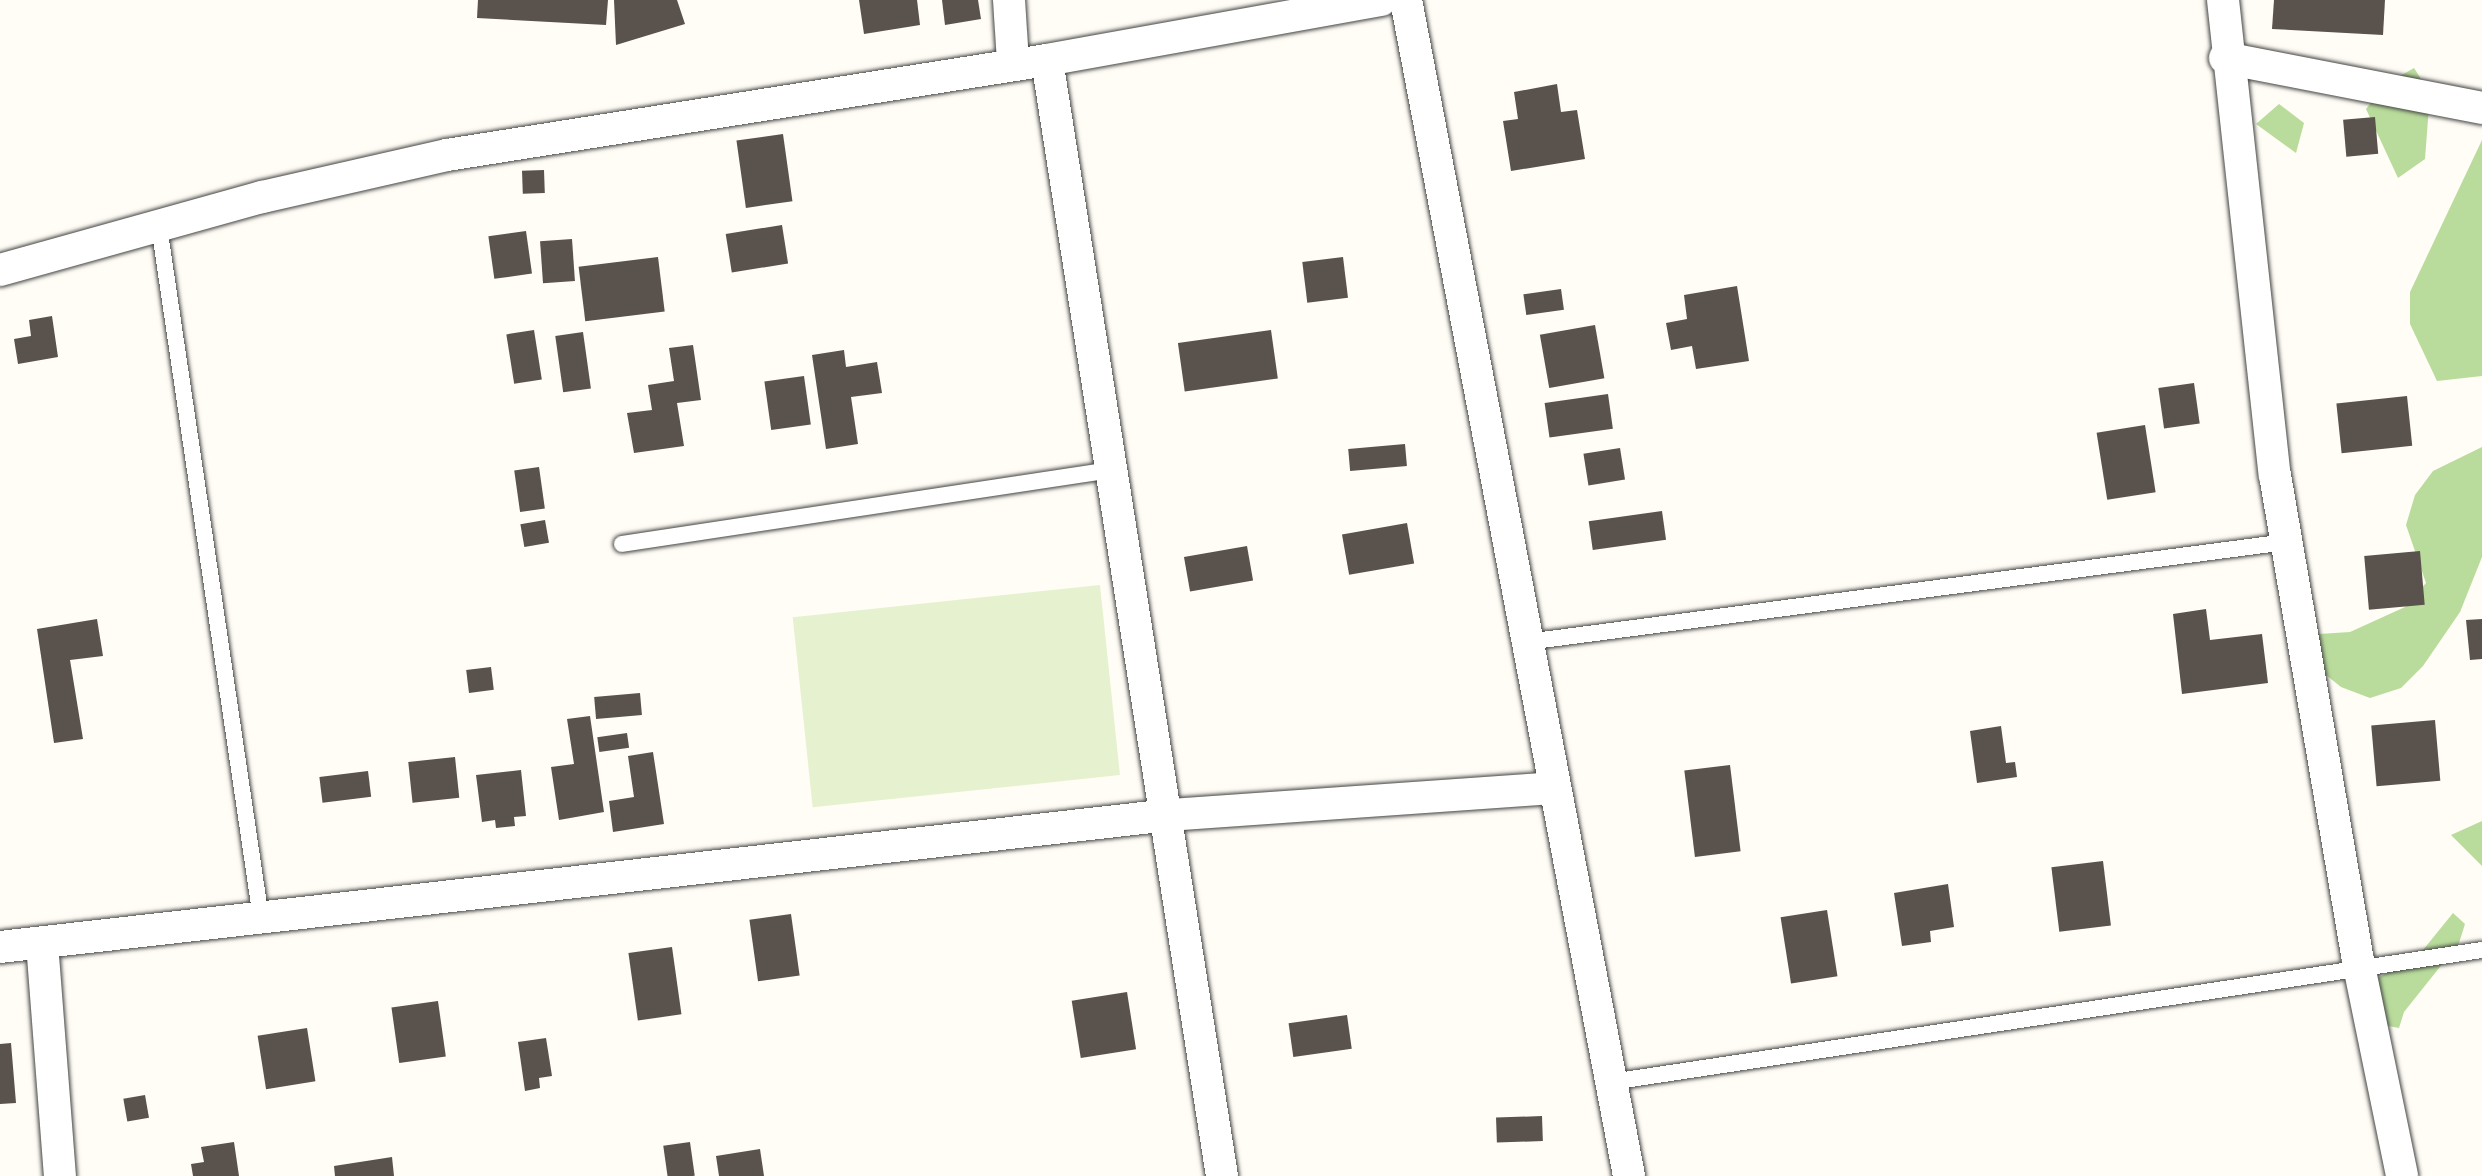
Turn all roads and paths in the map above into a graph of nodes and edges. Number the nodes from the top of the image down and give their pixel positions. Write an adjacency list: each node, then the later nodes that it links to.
1 (1009, 0): 7 (street)
2 (1382, 0): 6 (street)
3 (1406, 0): 14 (street)
4 (2223, 0): 5 (street)
5 (2225, 58): 8 (street); 12 (street)
6 (1047, 60): 7 (street); 11 (street)
7 (1013, 62): 9 (street)
8 (2482, 108)
9 (159, 226): 10 (street); 17 (lane)
10 (0, 270)
11 (1111, 470): 13 (lane); 16 (street)
12 (2287, 542): 14 (lane); 21 (street)
13 (622, 544)
14 (1527, 642): 15 (street)
15 (1555, 788): 16 (street); 22 (street)
16 (1169, 815): 17 (street); 24 (street)
17 (261, 918): 18 (street)
18 (42, 943): 19 (street); 23 (street)
19 (0, 947)
20 (2482, 950): 21 (lane)
21 (2359, 968): 22 (lane); 26 (street)
22 (1611, 1082): 25 (street)
23 (60, 1176)
24 (1222, 1176)
25 (1629, 1176)
26 (2402, 1176)

